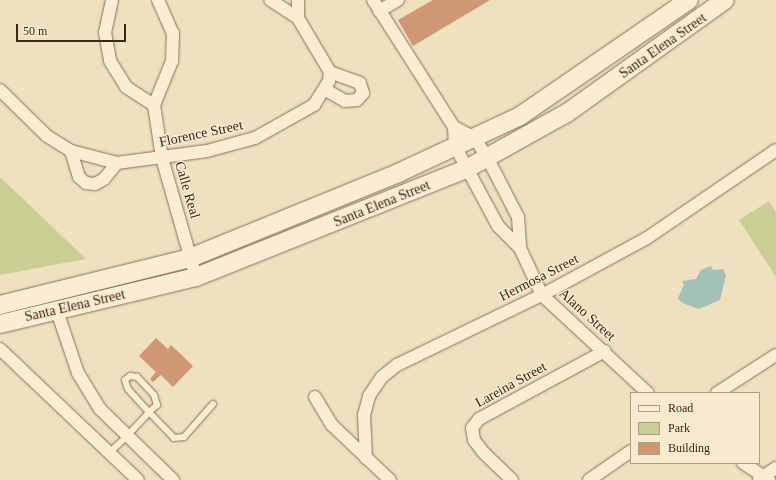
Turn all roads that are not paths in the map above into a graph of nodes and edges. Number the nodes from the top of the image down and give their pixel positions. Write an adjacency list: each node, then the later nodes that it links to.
1 (112, 0): 14 (street)
2 (158, 0): 14 (street)
3 (270, 0): 10 (street)
4 (298, 0): 10 (street)
5 (373, 0): 9 (street)
6 (398, 0): 9 (street)
7 (689, 0): 16 (street, Santa Elena Street)
8 (725, 0): 20 (street, Santa Elena Street)
9 (379, 11): 15 (street)
10 (298, 18): 11 (street)
11 (330, 72): 13 (street, Florence Street); 13 (street)
12 (0, 90): 19 (street, Florence Street)
13 (326, 90): 21 (street, Florence Street)
14 (154, 105): 21 (street, Calle Real)
15 (454, 127): 16 (street); 17 (street)
16 (474, 137): 17 (street, Santa Elena Street); 20 (street)
17 (456, 146): 23 (street); 25 (street, Santa Elena Street)
18 (776, 150): 27 (street, Hermosa Street)
19 (72, 151): 22 (street, Florence Street); 22 (street)
20 (488, 157): 23 (street, Santa Elena Street); 24 (street)
21 (162, 158): 22 (street, Florence Street); 25 (street, Calle Real)
22 (117, 163)
23 (468, 168): 24 (street); 26 (street, Santa Elena Street)
24 (520, 248): 27 (street, Alano Street)
25 (190, 258): 26 (street, Calle Real); 28 (street, Santa Elena Street)
26 (196, 277): 29 (street, Santa Elena Street)
27 (542, 295): 32 (street, Alano Street); 42 (street, Hermosa Street)
28 (0, 305)
29 (57, 311): 30 (street, Santa Elena Street); 39 (street)
30 (0, 324)
31 (0, 349): 41 (street)
32 (605, 351): 34 (street, Alano Street); 49 (street, Lareina Street)
33 (776, 355): 35 (street)
34 (647, 392)
35 (719, 392)
36 (315, 397): 42 (street)
37 (213, 404): 38 (lane)
38 (149, 412): 38 (lane); 39 (lane)
39 (127, 436): 41 (lane); 47 (street)
40 (630, 452): 50 (street)
41 (109, 453): 46 (street)
42 (366, 458): 48 (street)
43 (744, 464): 45 (street)
44 (776, 468): 45 (street)
45 (764, 479)
46 (138, 480)
47 (173, 480)
48 (390, 480)
49 (512, 480)
50 (589, 480)

